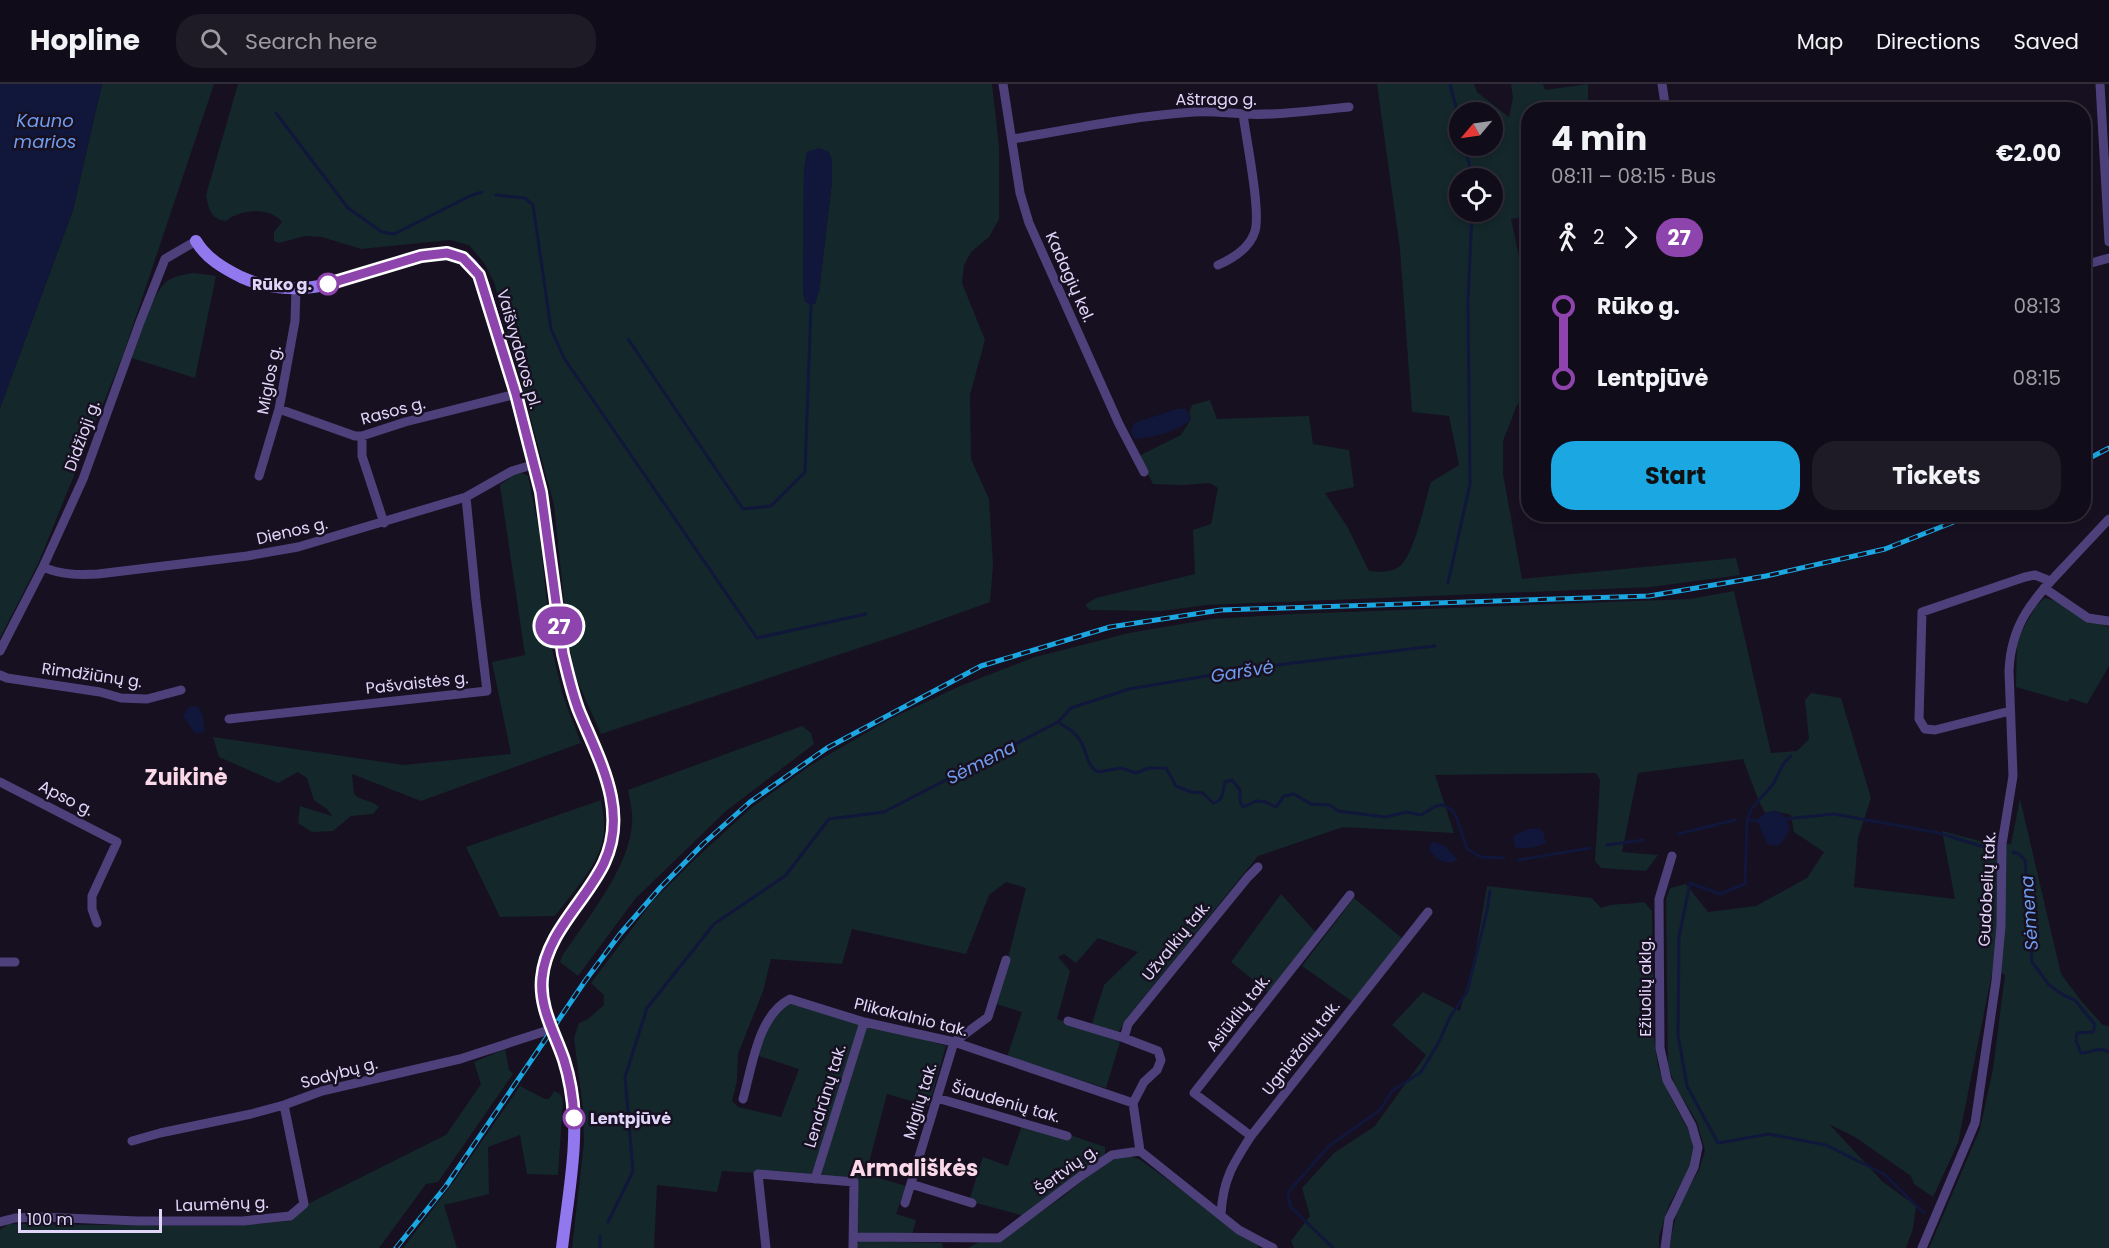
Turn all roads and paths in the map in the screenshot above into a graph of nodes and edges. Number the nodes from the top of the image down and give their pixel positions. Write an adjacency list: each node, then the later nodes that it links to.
1 (1003, 84): 7 (street, Kadagių kel.)
2 (1662, 84): 4 (street)
3 (2100, 84): 8 (street)
4 (1665, 102)
5 (1349, 107): 6 (street, Aštrago g.)
6 (1243, 114): 7 (street, Aštrago g.); 13 (street)
7 (1013, 139): 19 (street, Kadagių kel.)
8 (2108, 173): 10 (street)
9 (196, 241): 14 (main road); 24 (street, Didžioji g.)
10 (2109, 242)
11 (2109, 258): 12 (street)
12 (2091, 263)
13 (1218, 265)
14 (296, 288): 15 (main road, Vaišvydavos pl.); 16 (street, Miglos g.)
15 (516, 394): 17 (street, Rasos g.); 18 (main road, Vaišvydavos pl.)
16 (279, 409): 17 (street, Rasos g.); 20 (street, Miglos g.)
17 (362, 436): 23 (street)
18 (535, 464): 21 (street, Dienos g.); 43 (main road, Vaišvydavos pl.)
19 (1143, 472)
20 (259, 476)
21 (466, 497): 23 (street, Dienos g.); 31 (street, Pašvaistės g.)
22 (2109, 519): 25 (street, Gudobelių tak.)
23 (384, 523): 24 (street, Dienos g.)
24 (43, 567): 27 (street, Didžioji g.)
25 (2047, 584): 26 (street); 30 (street, Gudobelių tak.); 30 (street)
26 (2109, 621)
27 (0, 651)
28 (0, 675): 29 (street, Rimdžiūnų g.)
29 (181, 690)
30 (2010, 711): 66 (street, Gudobelių tak.)
31 (229, 719)
32 (0, 782): 37 (street, Apso g.)
33 (1672, 856): 65 (street, Ežiuolių aklg.)
34 (1258, 867): 44 (street, Užvalkių tak.)
35 (1350, 895): 51 (street, Asiūklių tak.)
36 (1428, 912): 51 (street, Ugniažolių tak.)
37 (97, 923)
38 (1006, 960): 45 (street)
39 (0, 962): 40 (street)
40 (15, 962)
41 (1068, 1021): 44 (street)
42 (864, 1022): 45 (street, Plikakalnio tak.); 47 (street, Plikakalnio tak.); 54 (street, Lendrūnų tak.)
43 (552, 1029): 49 (street, Sodybų g.); 61 (main road, Vaišvydavos pl.)
44 (1124, 1038): 48 (street)
45 (954, 1042): 46 (street, Miglių tak.); 48 (street, Plikakalnio tak.)
46 (937, 1098): 50 (street, Šiaudenių tak.); 55 (street, Miglių tak.)
47 (743, 1099)
48 (1133, 1103): 53 (street)
49 (284, 1105): 52 (street, Sodybų g.); 59 (street, Laumėnų g.)
50 (1067, 1136)
51 (1251, 1136): 58 (street, Ugniažolių tak.)
52 (132, 1141)
53 (1140, 1151): 58 (street); 60 (street, Šertvių g.)
54 (815, 1179): 60 (street); 62 (street)
55 (911, 1184): 56 (street, Miglių tak.); 57 (street)
56 (905, 1203)
57 (972, 1203)
58 (1221, 1214): 64 (street)
59 (0, 1222)
60 (854, 1237): 63 (street)
61 (562, 1248)
62 (766, 1248)
63 (853, 1248)
64 (1273, 1248)
65 (1665, 1248)
66 (1922, 1248)

